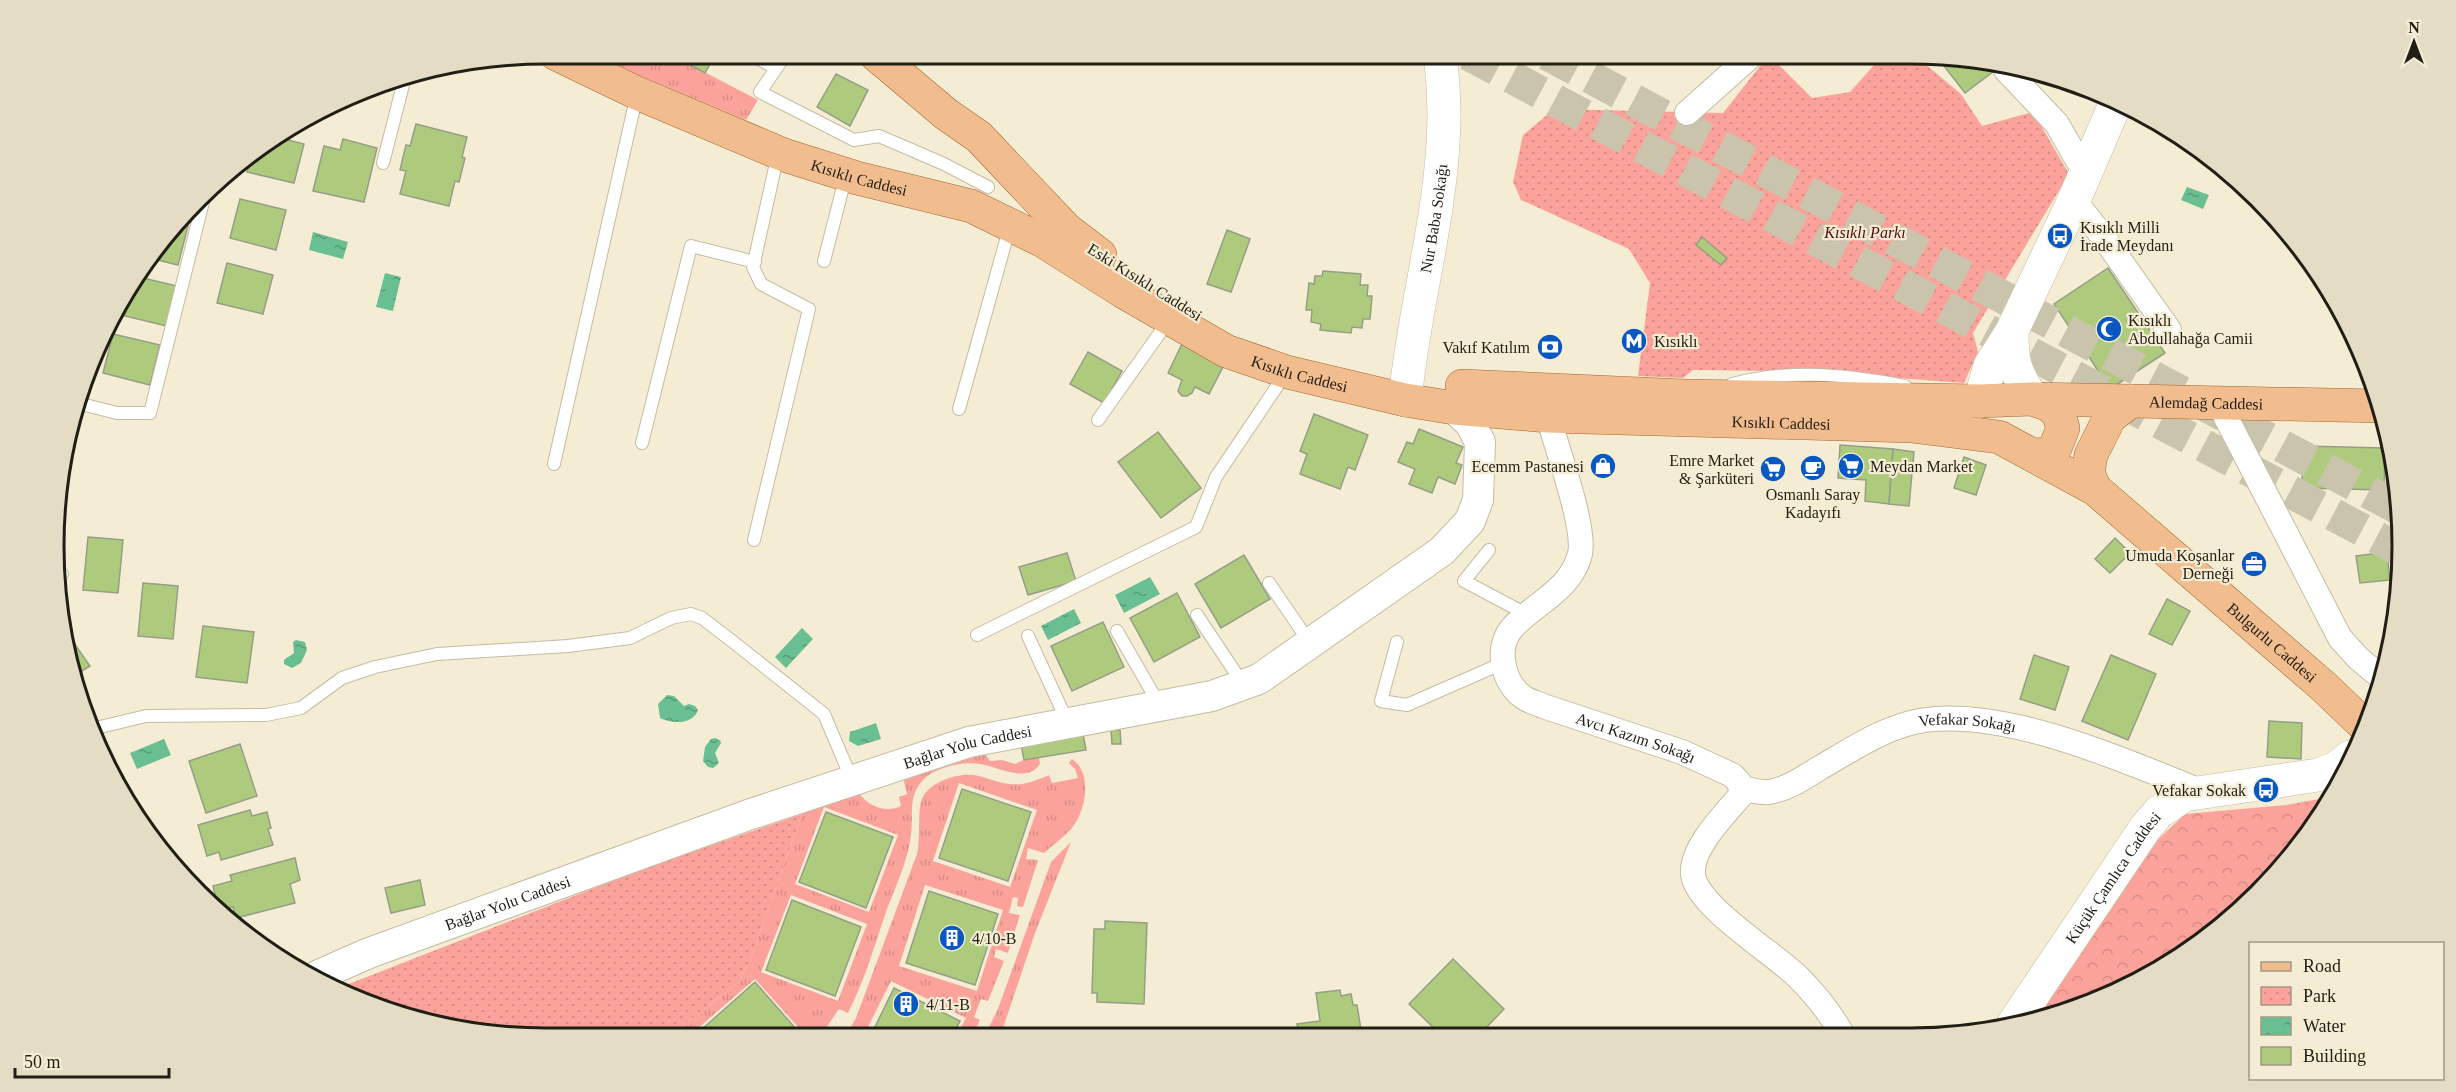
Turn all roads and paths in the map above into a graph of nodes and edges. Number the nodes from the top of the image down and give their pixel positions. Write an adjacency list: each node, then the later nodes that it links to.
1 (577, 64): 10 (main road, Kısıklı Caddesi)
2 (768, 64): 7 (lane)
3 (779, 64): 7 (lane)
4 (887, 64): 13 (main road, Eski Kısıklı Caddesi)
5 (1442, 64): 27 (main road, Nur Baba Sokağı)
6 (1742, 64): 12 (street)
7 (776, 68): 18 (lane)
8 (2011, 76): 17 (street)
9 (403, 87): 15 (lane)
10 (637, 93): 14 (main road, Kısıklı Caddesi); 41 (lane)
11 (2113, 109): 17 (main road)
12 (1687, 113)
13 (981, 140): 18 (main road); 27 (main road, Eski Kısıklı Caddesi)
14 (778, 153): 16 (main road, Kısıklı Caddesi); 22 (lane)
15 (383, 163)
16 (846, 174): 18 (main road, Kısıklı Caddesi); 21 (lane)
17 (2080, 187): 24 (street); 25 (main road)
18 (980, 196): 20 (main road, Kısıklı Caddesi)
19 (201, 212): 32 (lane)
20 (1011, 225): 23 (main road, Kısıklı Caddesi); 35 (lane)
21 (824, 261)
22 (755, 262): 39 (lane); 43 (lane)
23 (1170, 319): 26 (main road, Kısıklı Caddesi); 37 (lane)
24 (2169, 330)
25 (2012, 331): 28 (main road); 29 (main road)
26 (1287, 372): 27 (main road, Kısıklı Caddesi); 49 (lane)
27 (1406, 390): 29 (main road, Kısıklı Caddesi); 34 (main road, Kısıklı Caddesi)
28 (2032, 399): 29 (main road, Kısıklı Caddesi); 30 (main road, Alemdağ Caddesi); 40 (main road)
29 (1980, 401): 38 (main road)
30 (2131, 401): 31 (main road, Alemdağ Caddesi); 42 (main road)
31 (2218, 402): 33 (main road, Alemdağ Caddesi); 54 (street)
32 (86, 405)
33 (2370, 406)
34 (1455, 408): 36 (main road, Kısıklı Caddesi); 52 (street, Bağlar Yolu Caddesi)
35 (959, 409)
36 (1548, 416): 38 (main road, Kısıklı Caddesi); 47 (street)
37 (1098, 420)
38 (1999, 437): 40 (main road, Kısıklı Caddesi)
39 (642, 443)
40 (2036, 455): 42 (main road, Kısıklı Caddesi)
41 (554, 464)
42 (2096, 489): 57 (main road, Bulgurlu Caddesi)
43 (754, 540)
44 (1489, 550): 47 (lane)
45 (1269, 583): 52 (lane)
46 (1197, 615): 55 (lane)
47 (1528, 615): 53 (street)
48 (1117, 631): 56 (lane)
49 (977, 635)
50 (1028, 636): 58 (lane)
51 (1397, 642): 53 (lane)
52 (1310, 643): 55 (street, Bağlar Yolu Caddesi)
53 (1503, 663): 62 (street, Avcı Kazım Sokağı)
54 (2375, 672)
55 (1244, 685): 56 (street, Bağlar Yolu Caddesi)
56 (1161, 707): 58 (street, Bağlar Yolu Caddesi)
57 (2359, 720)
58 (1069, 724): 61 (street, Bağlar Yolu Caddesi)
59 (100, 727): 61 (lane)
60 (2338, 766): 63 (main road, Küçük Çamlıca Caddesi)
61 (852, 780): 64 (street, Bağlar Yolu Caddesi)
62 (1742, 788): 63 (street, Vefakar Sokağı); 66 (street)
63 (2200, 791): 65 (main road, Küçük Çamlıca Caddesi)
64 (324, 973)
65 (2020, 1014)
66 (1838, 1028)

